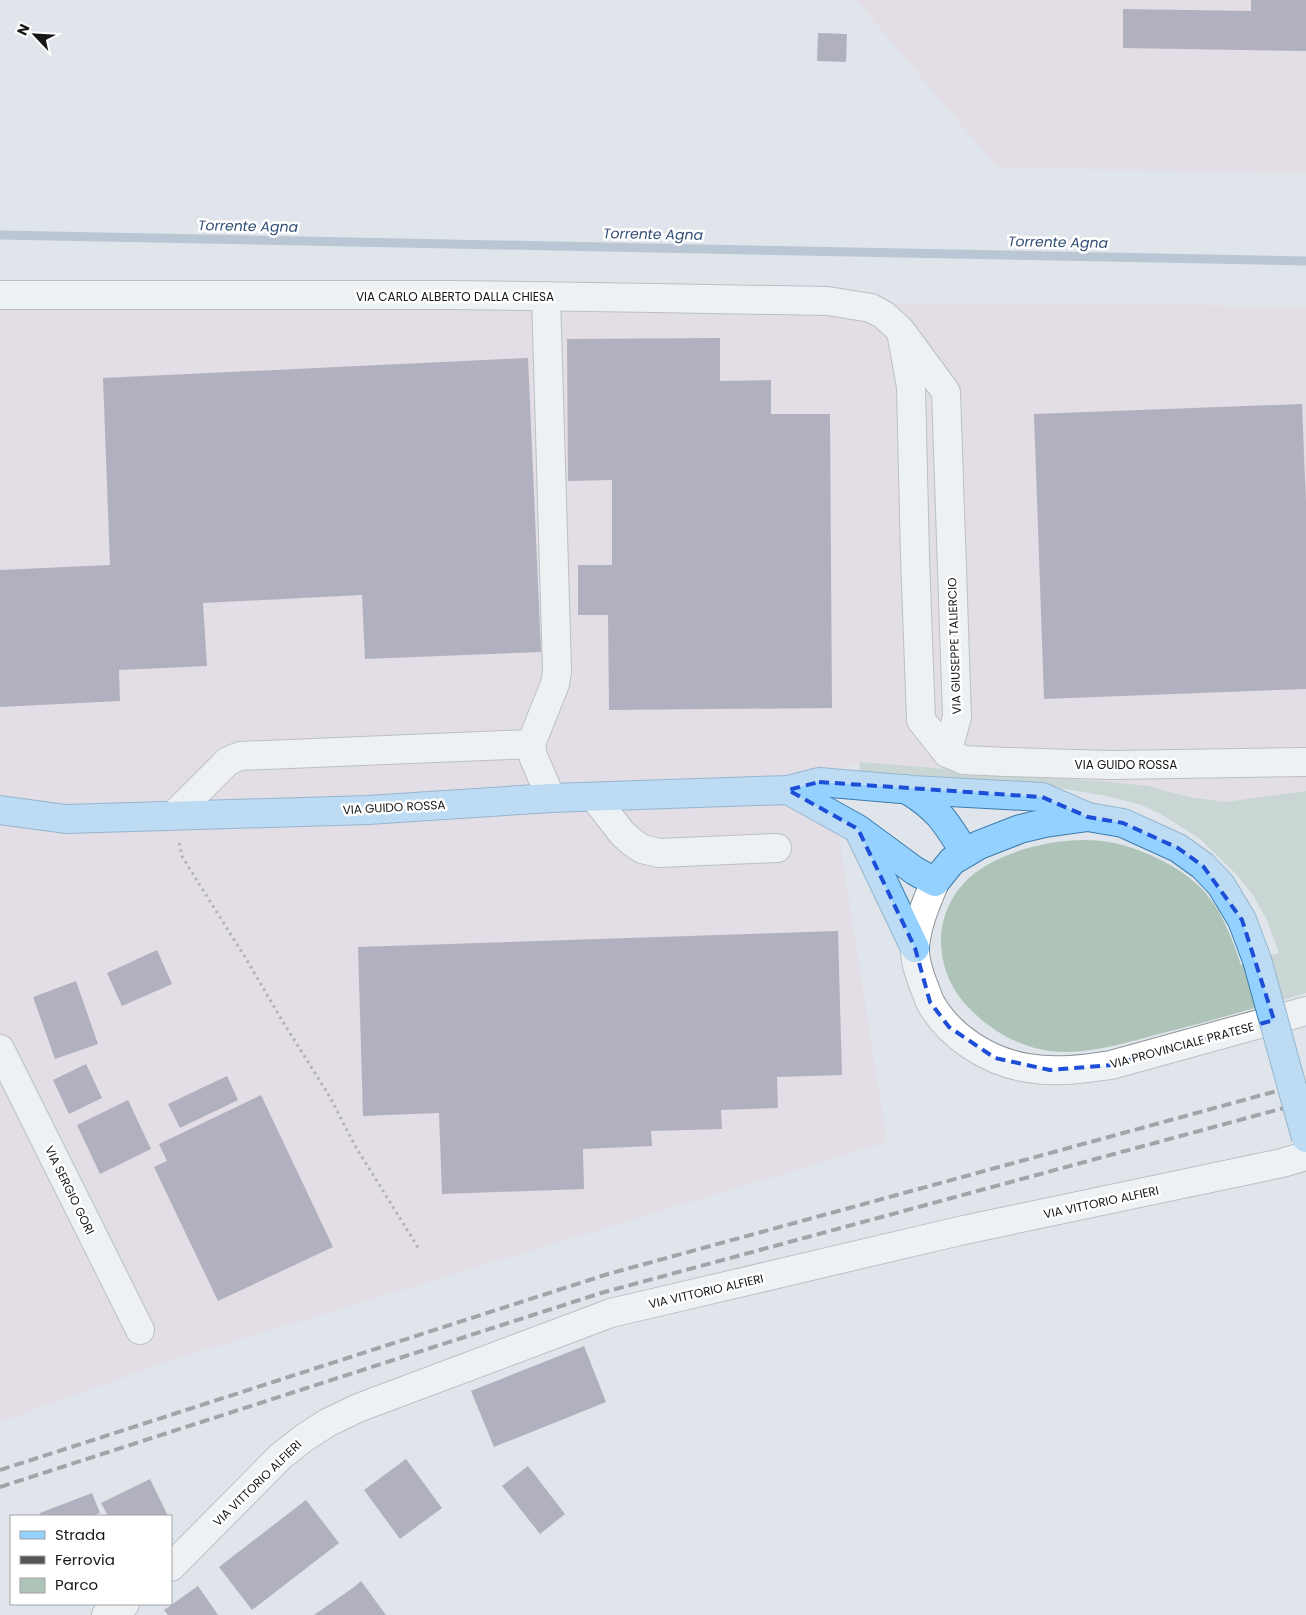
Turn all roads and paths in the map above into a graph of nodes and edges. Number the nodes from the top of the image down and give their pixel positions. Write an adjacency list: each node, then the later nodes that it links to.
1 (0, 295): 2 (street, VIA CARLO ALBERTO DALLA CHIESA)
2 (546, 296): 3 (street, VIA CARLO ALBERTO DALLA CHIESA); 4 (street)
3 (901, 331): 5 (street); 5 (street, VIA GIUSEPPE TALIERCIO)
4 (531, 744): 10 (street); 12 (street)
5 (947, 753): 6 (street, VIA GUIDO ROSSA)
6 (1306, 762)
7 (906, 789): 8 (main road, VIA GUIDO ROSSA); 13 (main road, VIA GUIDO ROSSA); 16 (main road)
8 (788, 790): 9 (main road, VIA GUIDO ROSSA); 14 (main road)
9 (594, 797): 10 (main road, VIA GUIDO ROSSA); 15 (street)
10 (551, 798): 12 (main road, VIA GUIDO ROSSA)
11 (0, 810): 12 (main road, VIA GUIDO ROSSA)
12 (174, 815): 23 (path)
13 (1088, 817): 16 (main road, VIA PROVINCIALE PRATESE); 21 (main road, VIA PROVINCIALE PRATESE, bridge)
14 (858, 829): 17 (main road); 18 (main road)
15 (778, 848)
16 (965, 853): 17 (main road, VIA PROVINCIALE PRATESE)
17 (935, 882): 18 (street, VIA PROVINCIALE PRATESE)
18 (915, 948): 19 (street, VIA PROVINCIALE PRATESE)
19 (1306, 1011)
20 (0, 1049): 24 (street, VIA SERGIO GORI)
21 (1306, 1138)
22 (1306, 1156): 25 (street, VIA VITTORIO ALFIERI)
23 (419, 1249)
24 (140, 1330)
25 (172, 1566)
26 (123, 1605): 27 (street)
27 (106, 1615)

